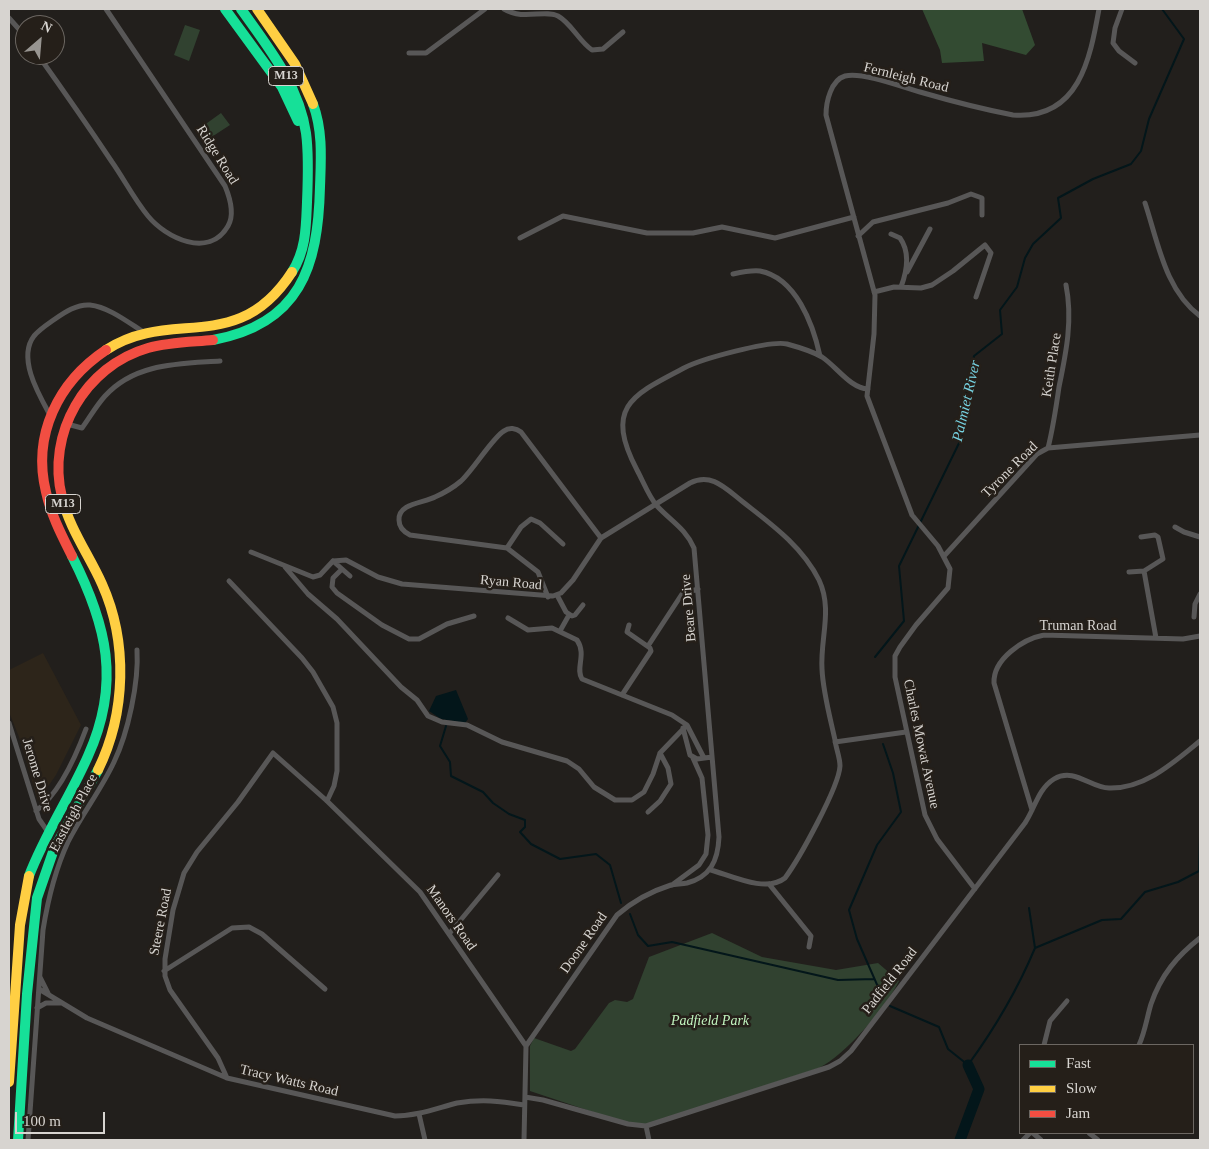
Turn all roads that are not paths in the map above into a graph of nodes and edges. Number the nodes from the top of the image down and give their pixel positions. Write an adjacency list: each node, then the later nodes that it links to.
1 (106, 9): 12 (street, Ridge Road)
2 (226, 9): 13 (highway)
3 (241, 9): 13 (highway, M13)
4 (257, 9): 33 (highway, M13)
5 (485, 9): 10 (street)
6 (504, 9): 9 (street)
7 (1099, 9): 16 (street, Fernleigh Road)
8 (1122, 9): 11 (street)
9 (623, 32)
10 (409, 53)
11 (1135, 63)
12 (45, 65)
13 (306, 153): 28 (highway, M13)
14 (1145, 203): 27 (street)
15 (982, 215): 19 (street)
16 (854, 217): 19 (street, Fernleigh Road); 20 (street)
17 (930, 229): 22 (street)
18 (891, 234): 22 (street)
19 (858, 236): 25 (street, Fernleigh Road)
20 (520, 238)
21 (733, 274): 29 (street)
22 (906, 275): 24 (street)
23 (1066, 285): 35 (street, Keith Place)
24 (901, 287): 25 (street); 26 (street)
25 (874, 292): 31 (street, Fernleigh Road)
26 (976, 297)
27 (1200, 316)
28 (146, 334): 32 (highway, M13); 32 (street)
29 (820, 356): 31 (street); 36 (street)
30 (220, 360): 33 (street)
31 (868, 389): 44 (street, Charles Mowat Avenue)
32 (50, 415): 83 (highway, M13)
33 (66, 423): 110 (highway, M13)
34 (1200, 435): 35 (street, Tyrone Road)
35 (1048, 448): 44 (street, Tyrone Road)
36 (656, 505): 40 (street, Ryan Road); 52 (street, Beare Drive); 73 (street)
37 (1175, 527): 39 (street)
38 (1141, 537): 48 (street)
39 (1200, 537)
40 (601, 538): 42 (street); 53 (street, Ryan Road)
41 (563, 544): 42 (street)
42 (507, 548): 55 (street)
43 (251, 552): 46 (street)
44 (945, 555): 71 (street, Charles Mowat Avenue)
45 (333, 562): 46 (street); 47 (street); 55 (street, Ryan Road)
46 (285, 567): 75 (street)
47 (341, 570): 50 (street); 58 (street)
48 (1144, 571): 49 (street); 64 (street)
49 (1129, 572)
50 (350, 576)
51 (229, 581): 79 (street)
52 (698, 589): 65 (street); 76 (street, Beare Drive)
53 (558, 594): 55 (street, Ryan Road); 57 (street)
54 (1200, 594): 59 (street)
55 (548, 597)
56 (583, 605): 57 (street)
57 (570, 615): 62 (street)
58 (474, 616)
59 (1194, 617)
60 (508, 618): 62 (street)
61 (630, 625): 65 (street)
62 (560, 631): 67 (street)
63 (1200, 636): 64 (street, Truman Road)
64 (1156, 638): 81 (street, Truman Road)
65 (648, 646): 67 (street)
66 (137, 650): 93 (street, Eastleigh Place)
67 (622, 695): 69 (street)
68 (9, 723): 80 (street, Jerome Drive)
69 (684, 725): 75 (street); 77 (street); 78 (street)
70 (86, 729): 80 (street)
71 (906, 732): 73 (street); 88 (street, Charles Mowat Avenue)
72 (1200, 741): 81 (street, Padfield Road)
73 (835, 742): 86 (street)
74 (273, 753): 79 (street, Manors Road); 92 (street, Steere Road)
75 (660, 753): 82 (street)
76 (712, 756): 78 (street); 84 (street, Beare Drive)
77 (693, 758): 78 (street); 87 (street)
78 (704, 758)
79 (327, 801): 89 (street, Manors Road)
80 (36, 810): 83 (street, Jerome Drive)
81 (1032, 811): 88 (street, Padfield Road)
82 (648, 812)
83 (48, 832): 104 (highway, M13)
84 (711, 870): 86 (street); 87 (street, Doone Road)
85 (498, 875): 89 (street)
86 (768, 884): 91 (street)
87 (671, 885): 102 (street, Doone Road)
88 (975, 888): 108 (street, Padfield Road)
89 (449, 934): 102 (street, Manors Road)
90 (1200, 938): 101 (street)
91 (809, 947)
92 (164, 971): 94 (street); 103 (street, Steere Road)
93 (40, 976): 95 (street, Eastleigh Place); 96 (street)
94 (325, 989)
95 (39, 990): 96 (street, Tracy Watts Road); 99 (street)
96 (48, 993): 98 (street, Tracy Watts Road)
97 (1067, 1001): 100 (street)
98 (63, 1004): 99 (street); 103 (street, Tracy Watts Road)
99 (37, 1008): 111 (street)
100 (1044, 1044)
101 (1139, 1044)
102 (526, 1046): 105 (street)
103 (227, 1078): 107 (street, Tracy Watts Road)
104 (9, 1082)
105 (524, 1097): 106 (street); 108 (street, Padfield Road)
106 (524, 1105): 107 (street, Tracy Watts Road); 113 (street)
107 (419, 1114): 112 (street)
108 (646, 1126): 114 (street)
109 (1028, 1135): 115 (street); 116 (street)
110 (18, 1140)
111 (28, 1140)
112 (425, 1140)
113 (524, 1140)
114 (649, 1140)
115 (1033, 1140)
116 (1041, 1140)

